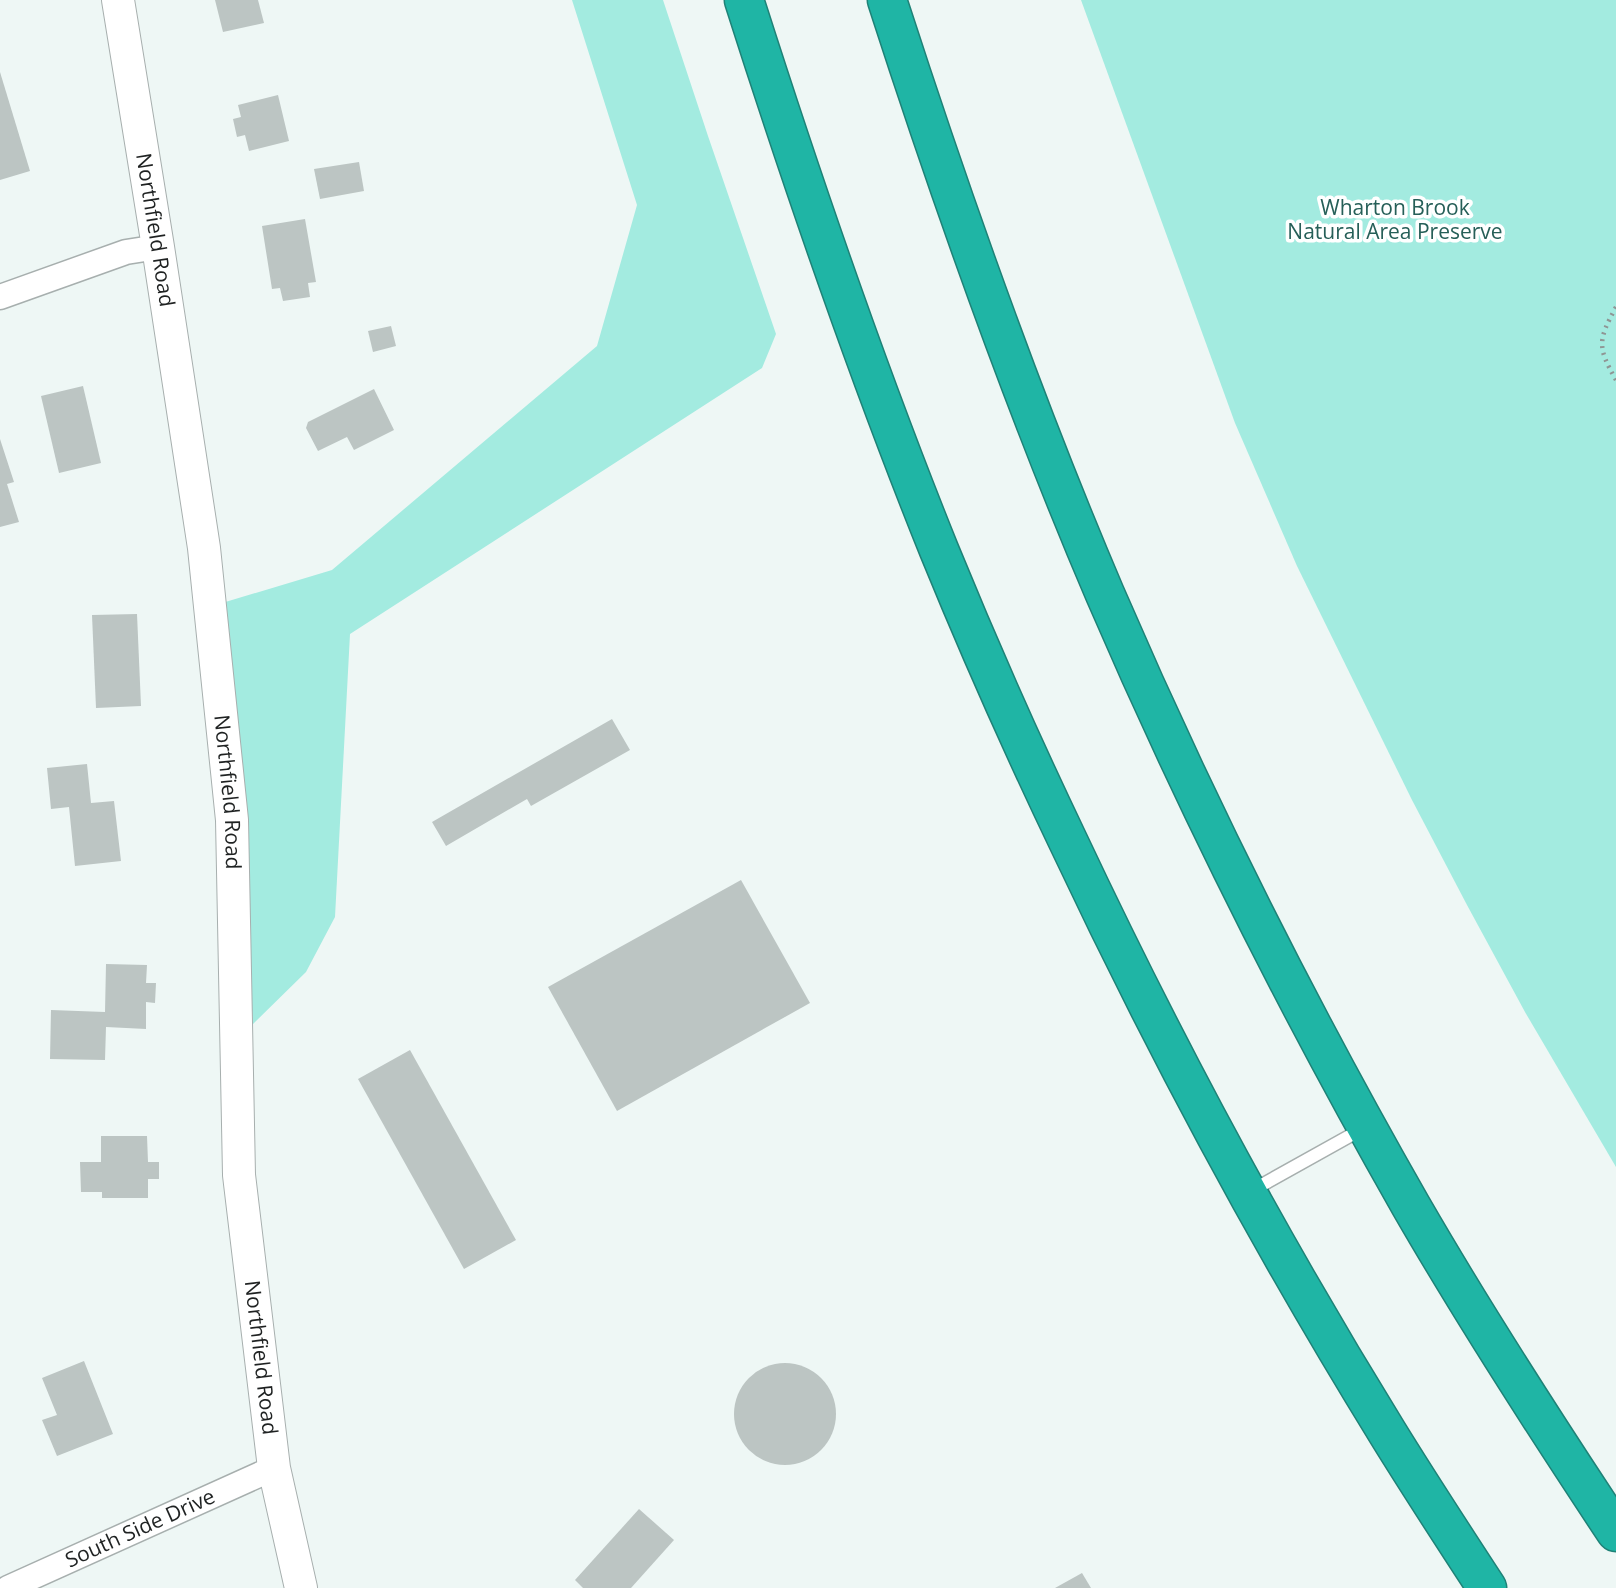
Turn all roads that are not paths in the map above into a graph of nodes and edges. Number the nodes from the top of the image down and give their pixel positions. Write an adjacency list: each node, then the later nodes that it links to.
1 (118, 0): 4 (street, Northfield Road)
2 (744, 0): 7 (highway)
3 (887, 0): 6 (highway)
4 (158, 247): 5 (street); 8 (street, Northfield Road)
5 (0, 297)
6 (1367, 1126): 7 (lane); 9 (highway)
7 (1247, 1193): 12 (highway)
8 (274, 1468): 10 (street, South Side Drive); 11 (street, Northfield Road)
9 (1616, 1532)
10 (8, 1588)
11 (300, 1588)
12 (1487, 1588)

